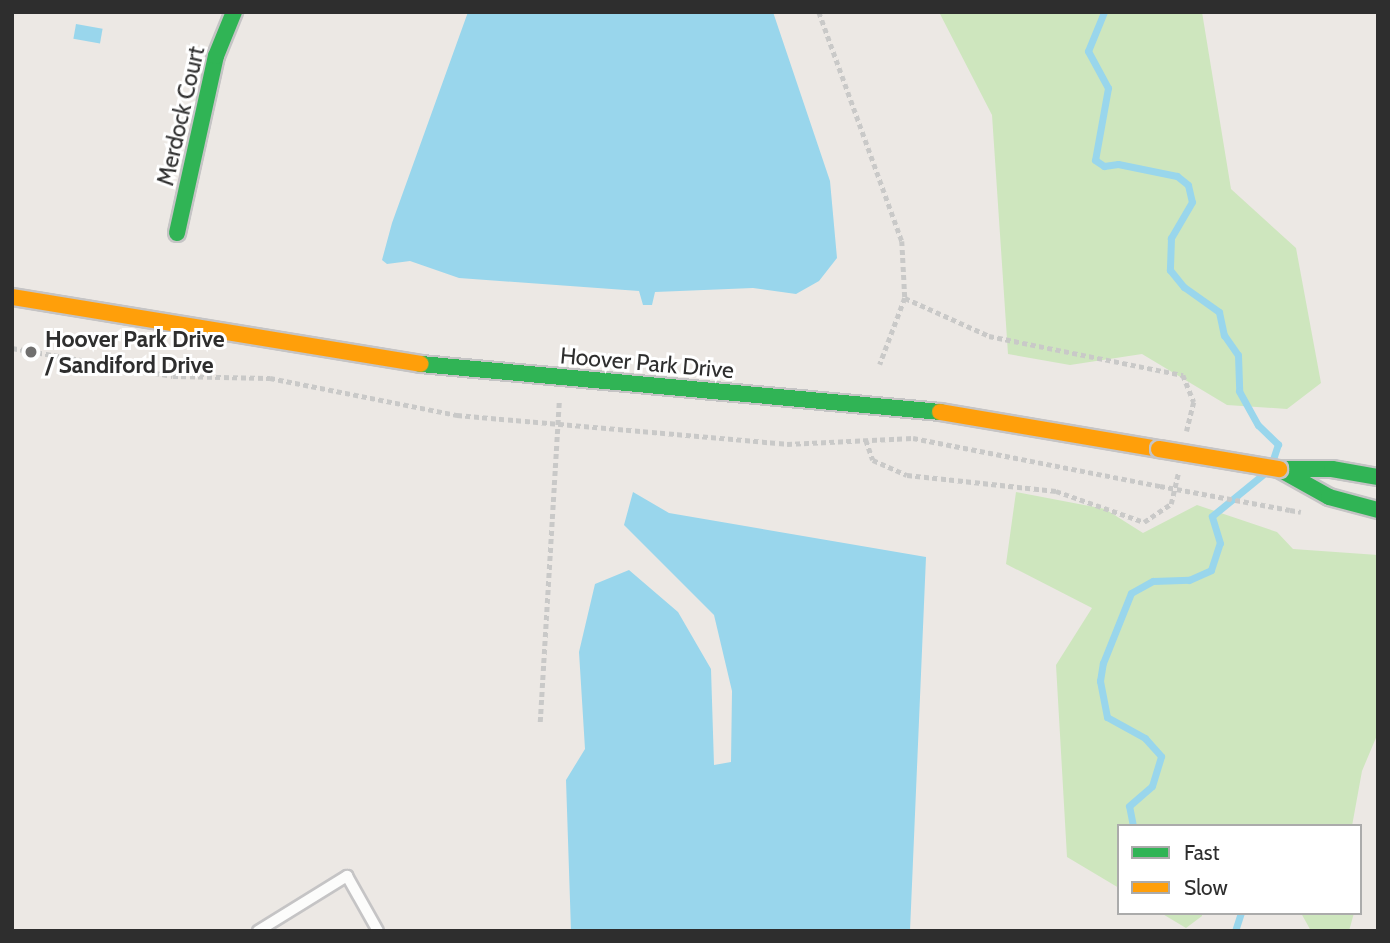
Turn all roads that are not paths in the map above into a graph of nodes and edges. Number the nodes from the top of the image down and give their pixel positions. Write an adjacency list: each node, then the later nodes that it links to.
1 (234, 12): 2 (street, Merdock Court)
2 (177, 233)
3 (12, 297): 4 (street, Hoover Park Drive, bridge)
4 (1279, 469): 5 (street, Hoover Park Drive); 6 (street, Hoover Park Drive)
5 (1378, 477)
6 (1378, 510)
7 (258, 931): 8 (lane)
8 (378, 931)

